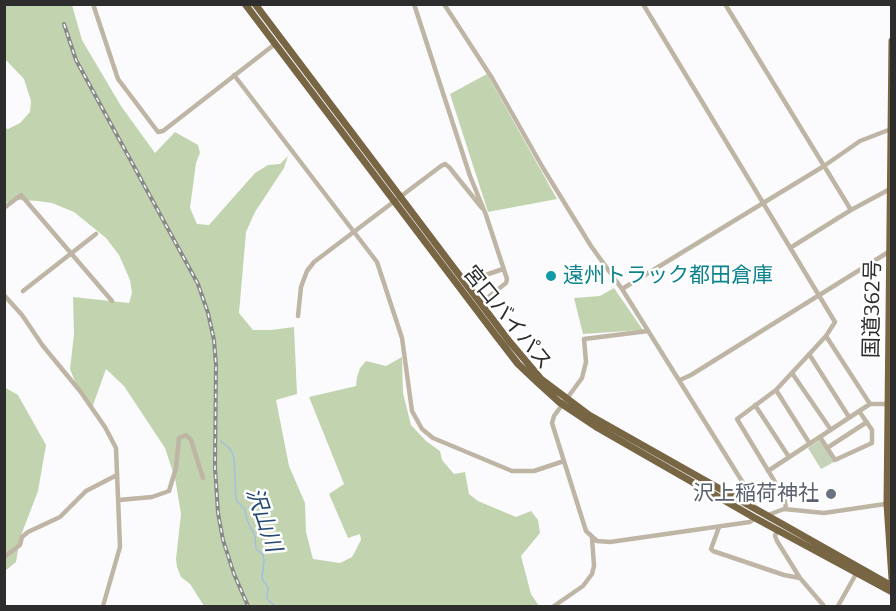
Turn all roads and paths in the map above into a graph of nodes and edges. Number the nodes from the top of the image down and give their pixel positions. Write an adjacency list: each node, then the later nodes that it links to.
1 (93, 4): 10 (street)
2 (245, 4): 9 (highway, 宮口バイパス)
3 (255, 4): 14 (highway, 宮口バイパス)
4 (414, 4): 18 (street)
5 (444, 4): 27 (street)
6 (643, 4): 15 (street)
7 (725, 4): 12 (street)
8 (891, 40): 11 (highway, 国道362号)
9 (275, 44): 10 (street); 14 (highway, 宮口バイパス)
10 (234, 75): 19 (street)
11 (891, 129): 12 (street); 13 (highway, 国道362号)
12 (824, 166): 15 (street); 17 (street)
13 (890, 189): 17 (street); 22 (highway, 国道362号)
14 (397, 199): 18 (street); 19 (street); 26 (highway, 宮口バイパス); 40 (highway, 宮口バイパス)
15 (764, 202): 21 (street); 27 (street)
16 (4, 208): 23 (street)
17 (851, 210): 21 (street)
18 (485, 213): 25 (street)
19 (353, 231): 33 (street); 53 (street)
20 (96, 234): 23 (street)
21 (790, 248): 29 (street)
22 (890, 251): 24 (highway, 国道362号); 29 (street)
23 (72, 254): 28 (street); 31 (street)
24 (890, 264): 42 (highway, 国道362号)
25 (503, 269): 26 (street); 32 (street)
26 (465, 282): 32 (highway, 宮口バイパス)
27 (622, 289): 34 (street)
28 (23, 291)
29 (819, 294): 35 (street); 38 (street)
30 (4, 295): 55 (street)
31 (112, 301)
32 (481, 303): 40 (highway, 宮口バイパス)
33 (298, 316)
34 (648, 331): 38 (street); 40 (street)
35 (826, 336): 36 (street); 41 (street)
36 (809, 354): 37 (street); 45 (street)
37 (792, 373): 39 (street); 47 (street)
38 (680, 380): 57 (street)
39 (776, 390): 43 (street); 49 (street)
40 (563, 401): 53 (street); 61 (highway, 宮口バイパス); 62 (highway, 宮口バイパス)
41 (870, 404): 42 (street); 44 (street)
42 (888, 404): 51 (highway, 国道362号)
43 (755, 405): 52 (street); 54 (street)
44 (859, 411): 45 (street); 46 (street)
45 (849, 417): 47 (street)
46 (867, 422): 50 (street); 50 (street)
47 (831, 430): 48 (street)
48 (820, 437): 49 (street); 50 (street)
49 (810, 444): 52 (street)
50 (827, 448)
51 (889, 455): 59 (highway, 国道362号)
52 (789, 457): 54 (street)
53 (564, 461): 65 (street)
54 (768, 471): 57 (street)
55 (117, 475): 58 (street); 66 (street)
56 (203, 478): 58 (street)
57 (778, 487): 60 (street)
58 (119, 500): 72 (street)
59 (889, 503): 60 (street); 69 (highway, 国道362号)
60 (786, 508): 61 (street)
61 (768, 515): 70 (highway, 宮口バイパス)
62 (755, 518): 63 (street); 64 (highway, 宮口バイパス)
63 (719, 527): 65 (street); 68 (street)
64 (777, 530): 67 (highway, 宮口バイパス); 68 (street)
65 (592, 538): 73 (street)
66 (4, 557)
67 (856, 574): 71 (highway, 宮口バイパス); 75 (street)
68 (801, 578): 74 (street)
69 (891, 579)
70 (891, 586)
71 (891, 592)
72 (103, 606)
73 (554, 606)
74 (824, 606)
75 (838, 606)

